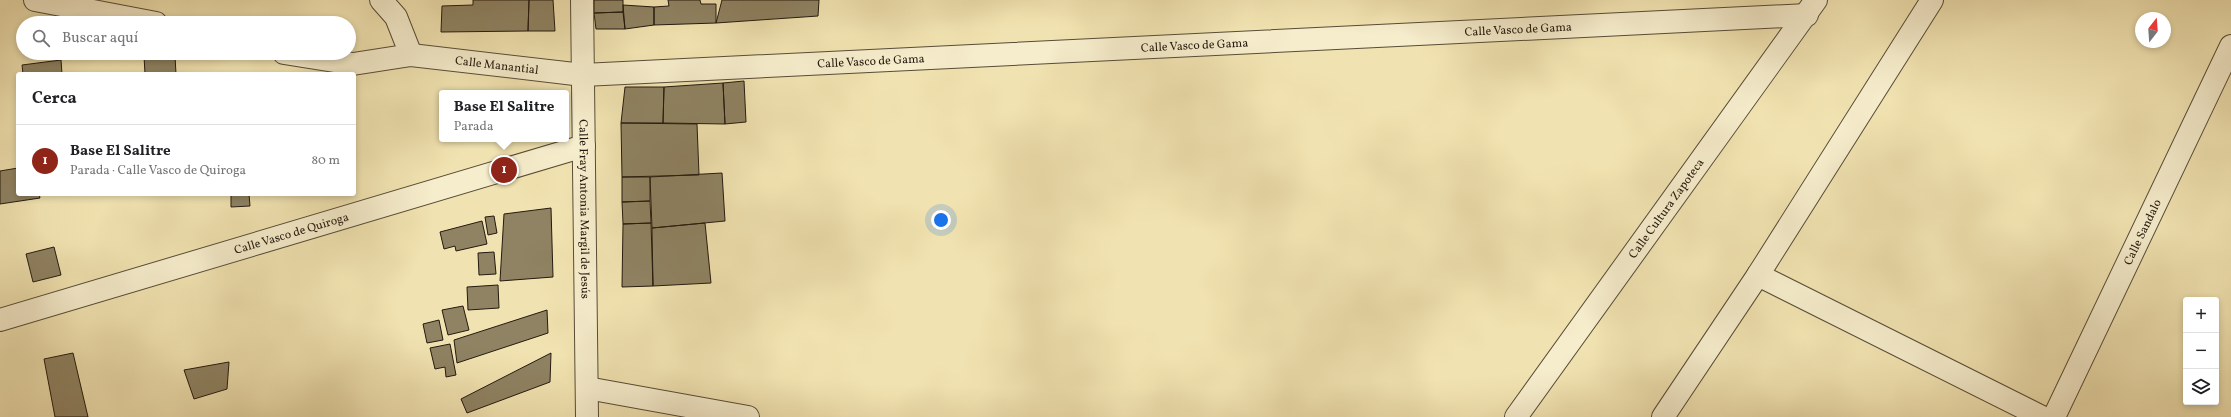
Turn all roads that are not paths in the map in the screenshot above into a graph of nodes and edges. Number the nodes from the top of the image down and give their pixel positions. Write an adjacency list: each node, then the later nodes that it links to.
1 (34, 0): 6 (street)
2 (381, 0): 8 (street)
3 (582, 0): 10 (street, Calle Fray Antonia Margil de Jesús)
4 (1932, 0): 12 (street)
5 (1811, 7): 10 (street, Calle Vasco de Gama); 17 (street, Calle Cultura Zapoteca)
6 (119, 16)
7 (2231, 46): 20 (street, Calle Sandalo)
8 (411, 55): 9 (street, Calle Manantial); 10 (street, Calle Manantial)
9 (328, 60)
10 (583, 74): 11 (street, Calle Fray Antonia Margil de Jesús)
11 (584, 146): 13 (street, Calle Vasco de Quiroga); 14 (street, Calle Fray Antonia Margil de Jesús)
12 (1758, 275): 18 (street); 19 (street)
13 (0, 320)
14 (587, 388): 15 (street, Calle Fray Antonia Margil de Jesús); 16 (street)
15 (587, 417)
16 (748, 417)
17 (1516, 417)
18 (1663, 417)
19 (2042, 417)
20 (2054, 417)

